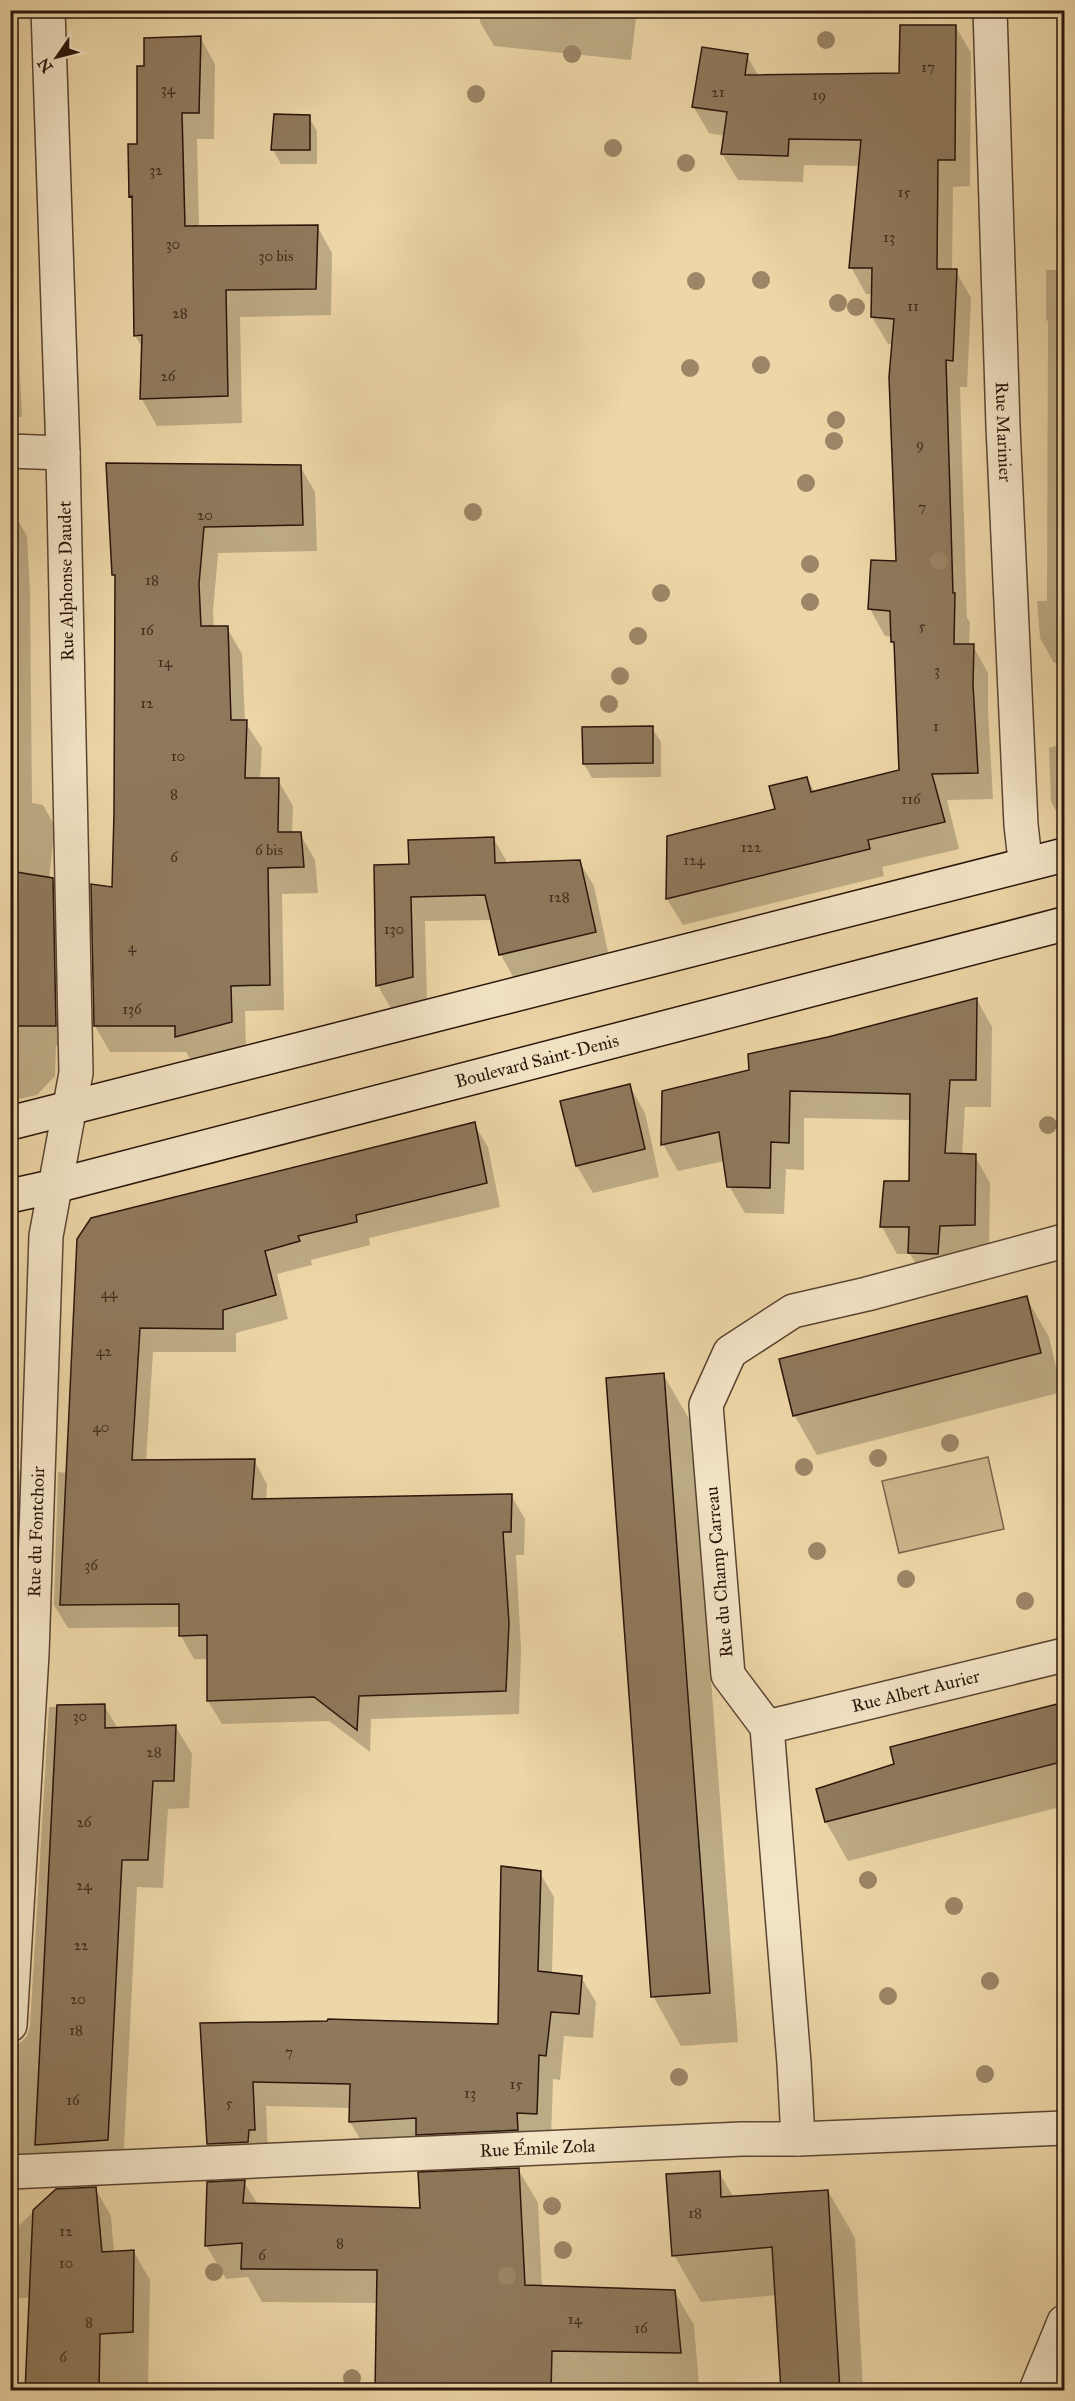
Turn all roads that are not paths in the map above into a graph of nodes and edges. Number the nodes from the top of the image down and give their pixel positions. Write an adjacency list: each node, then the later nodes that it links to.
1 (48, 10): 4 (street, Rue Alphonse Daudet)
2 (990, 10): 5 (street, Rue Marinier)
3 (10, 451): 4 (street)
4 (63, 453): 8 (street, Rue Alphonse Daudet)
5 (1024, 851)
6 (1065, 855): 8 (street)
7 (1065, 924): 11 (street, Boulevard Saint-Denis)
8 (70, 1109): 9 (street); 10 (street, Rue Alphonse Daudet)
9 (10, 1123)
10 (62, 1150): 11 (street, Rue du Fontchoir)
11 (55, 1186): 12 (street, Boulevard Saint-Denis); 16 (street, Rue du Fontchoir)
12 (10, 1196)
13 (1065, 1241): 15 (street, Rue du Champ Carreau)
14 (1065, 1655): 15 (street, Rue Albert Aurier)
15 (767, 1727): 18 (street)
16 (10, 2025)
17 (1065, 2128): 18 (street, Rue Émile Zola)
18 (798, 2139): 19 (street, Rue Émile Zola)
19 (10, 2172)
20 (1065, 2322): 21 (street)
21 (1036, 2391)

